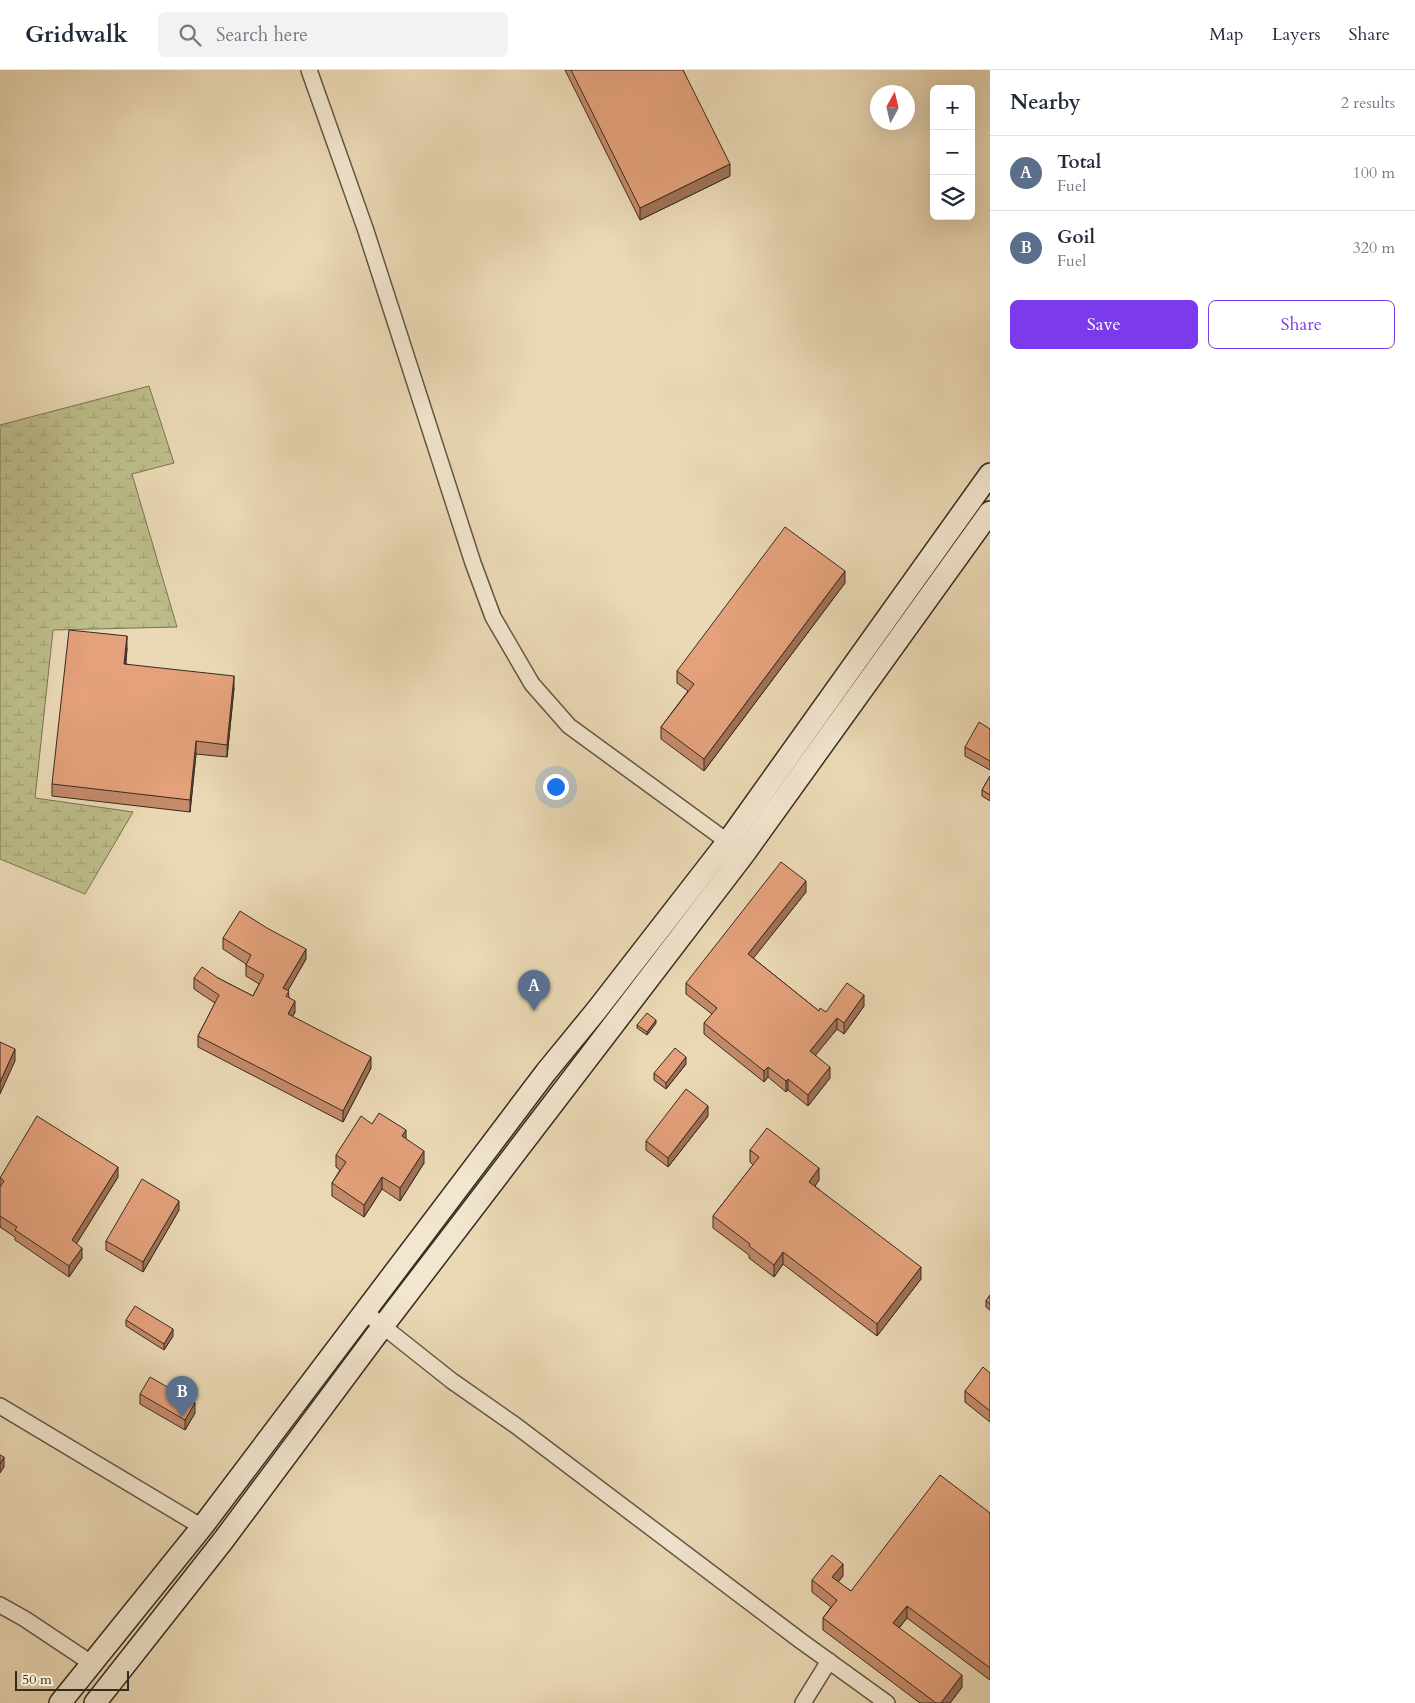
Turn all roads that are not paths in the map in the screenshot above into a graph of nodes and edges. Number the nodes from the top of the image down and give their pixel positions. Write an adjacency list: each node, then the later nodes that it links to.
1 (309, 70): 4 (street)
2 (990, 474): 4 (main road)
3 (990, 512): 5 (main road)
4 (728, 841): 5 (street); 6 (main road)
5 (744, 854): 7 (main road)
6 (366, 1312): 7 (street); 9 (main road)
7 (383, 1326): 11 (street); 14 (main road)
8 (0, 1406): 9 (street)
9 (202, 1527): 12 (main road)
10 (0, 1604): 12 (street)
11 (828, 1661): 15 (street); 16 (street)
12 (91, 1663): 13 (main road)
13 (60, 1703)
14 (95, 1703)
15 (803, 1703)
16 (887, 1703)

